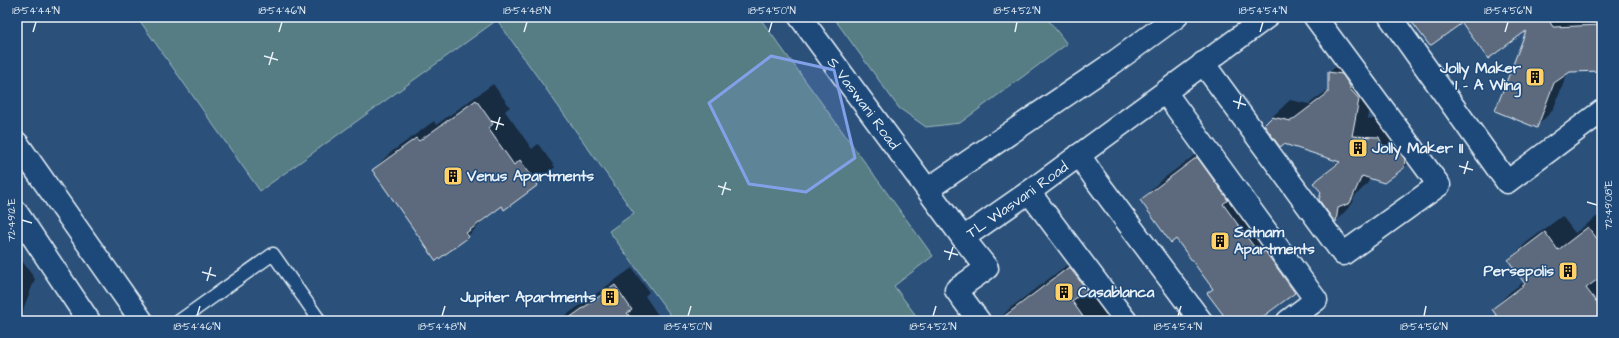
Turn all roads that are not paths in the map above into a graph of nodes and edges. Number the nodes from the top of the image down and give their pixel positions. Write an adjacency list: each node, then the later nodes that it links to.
1 (800, 17): 11 (street, S Vaswani Road)
2 (1176, 17): 11 (street)
3 (1267, 17): 6 (street, TL Wasvani Road)
4 (1315, 17): 6 (street)
5 (1390, 17): 8 (street)
6 (1204, 63): 7 (street, TL Wasvani Road)
7 (1165, 92): 10 (street, TL Wasvani Road); 22 (street)
8 (1602, 111)
9 (17, 143): 16 (street)
10 (1079, 155): 12 (street, TL Wasvani Road); 21 (street)
11 (928, 189): 14 (street, TL Wasvani Road)
12 (1029, 192): 14 (street, TL Wasvani Road); 20 (street)
13 (17, 213): 15 (street)
14 (963, 238): 19 (street)
15 (89, 321)
16 (142, 321)
17 (179, 321): 18 (lane)
18 (320, 321)
19 (979, 321)
20 (1126, 321)
21 (1201, 321)
22 (1288, 321)

